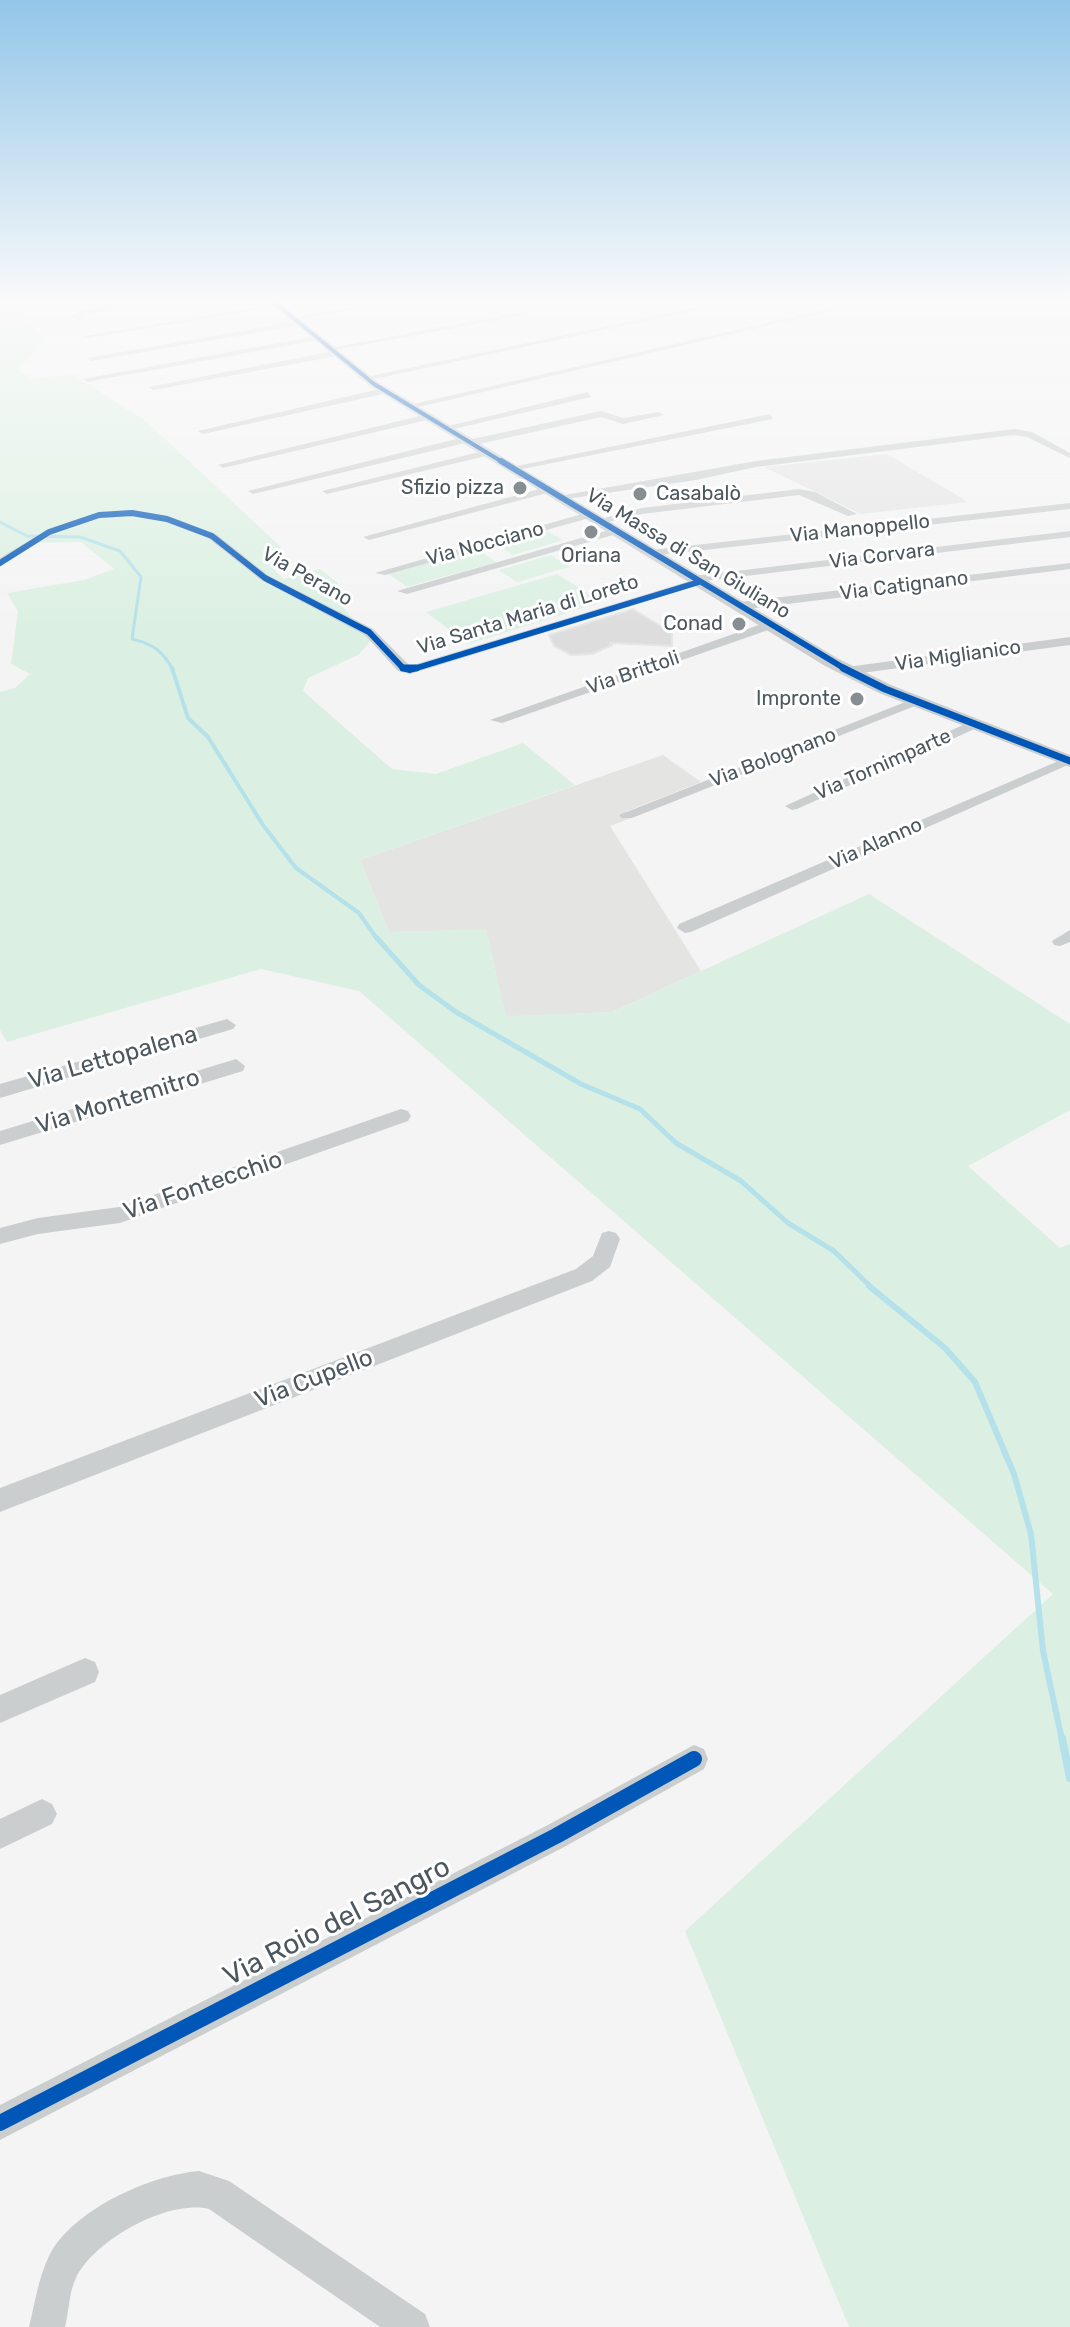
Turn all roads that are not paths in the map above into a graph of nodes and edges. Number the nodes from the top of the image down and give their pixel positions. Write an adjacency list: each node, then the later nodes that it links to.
1 (291, 412): 8 (street)
2 (419, 412): 5 (street, Via Massa di San Giuliano)
3 (516, 412): 7 (street)
4 (659, 415): 9 (street)
5 (428, 417): 7 (street, Via Massa di San Giuliano); 12 (street)
6 (770, 417): 14 (street)
7 (445, 428): 9 (street, Via Massa di San Giuliano)
8 (203, 431)
9 (467, 441): 10 (street, Via Massa di San Giuliano); 17 (street)
10 (487, 453): 14 (street, Via Massa di San Giuliano); 18 (street)
11 (1068, 456): 13 (street)
12 (223, 465)
13 (746, 466): 15 (street); 20 (street)
14 (512, 468): 20 (street, Via Massa di San Giuliano)
15 (767, 478)
16 (780, 485): 19 (street)
17 (253, 491)
18 (327, 491)
19 (793, 492): 22 (street); 23 (street, Via Nocciano)
20 (553, 493): 23 (street, Via Massa di San Giuliano); 26 (street)
21 (1070, 506): 27 (street, Via Manoppello)
22 (852, 514)
23 (594, 518): 24 (street, Via Massa di San Giuliano); 30 (street, Via Nocciano)
24 (616, 531): 27 (street, Via Massa di San Giuliano); 32 (street, Via Massa di San Giuliano)
25 (1070, 534): 31 (street, Via Corvara)
26 (369, 537)
27 (651, 553): 31 (street, Via Massa di San Giuliano)
28 (0, 563): 36 (street, Via Perano)
29 (1070, 566): 33 (street, Via Catignano)
30 (381, 573)
31 (697, 581): 33 (street, Via Massa di San Giuliano); 36 (street, Via Santa Maria di Loreto)
32 (403, 591)
33 (739, 606): 34 (street, Via Massa di San Giuliano)
34 (770, 625): 37 (street, Via Massa di San Giuliano); 39 (street, Via Brittoli)
35 (1070, 641): 37 (street, Via Miglianico)
36 (413, 669)
37 (847, 671): 38 (street, Via Massa di San Giuliano)
38 (918, 702): 40 (street, Via Massa di San Giuliano); 43 (street, Via Bolognano)
39 (497, 720)
40 (974, 724): 41 (street, Via Massa di San Giuliano); 42 (street, Via Tornimparte)
41 (1069, 761): 44 (street, Via Alanno)
42 (792, 806)
43 (627, 815)
44 (685, 928)
45 (227, 1025): 47 (street, Via Lettopalena)
46 (236, 1066): 49 (street, Via Montemitro)
47 (0, 1091)
48 (401, 1116): 50 (street, Via Fontecchio)
49 (0, 1138)
50 (0, 1236)
51 (609, 1239): 52 (street, Via Cupello)
52 (0, 1500)
53 (85, 1672): 54 (street)
54 (0, 1709)
55 (694, 1759): 58 (street, Via Roio del Sangro)
56 (42, 1814): 57 (street)
57 (0, 1834)
58 (0, 2123)
59 (47, 2327): 60 (street)
60 (412, 2327)

